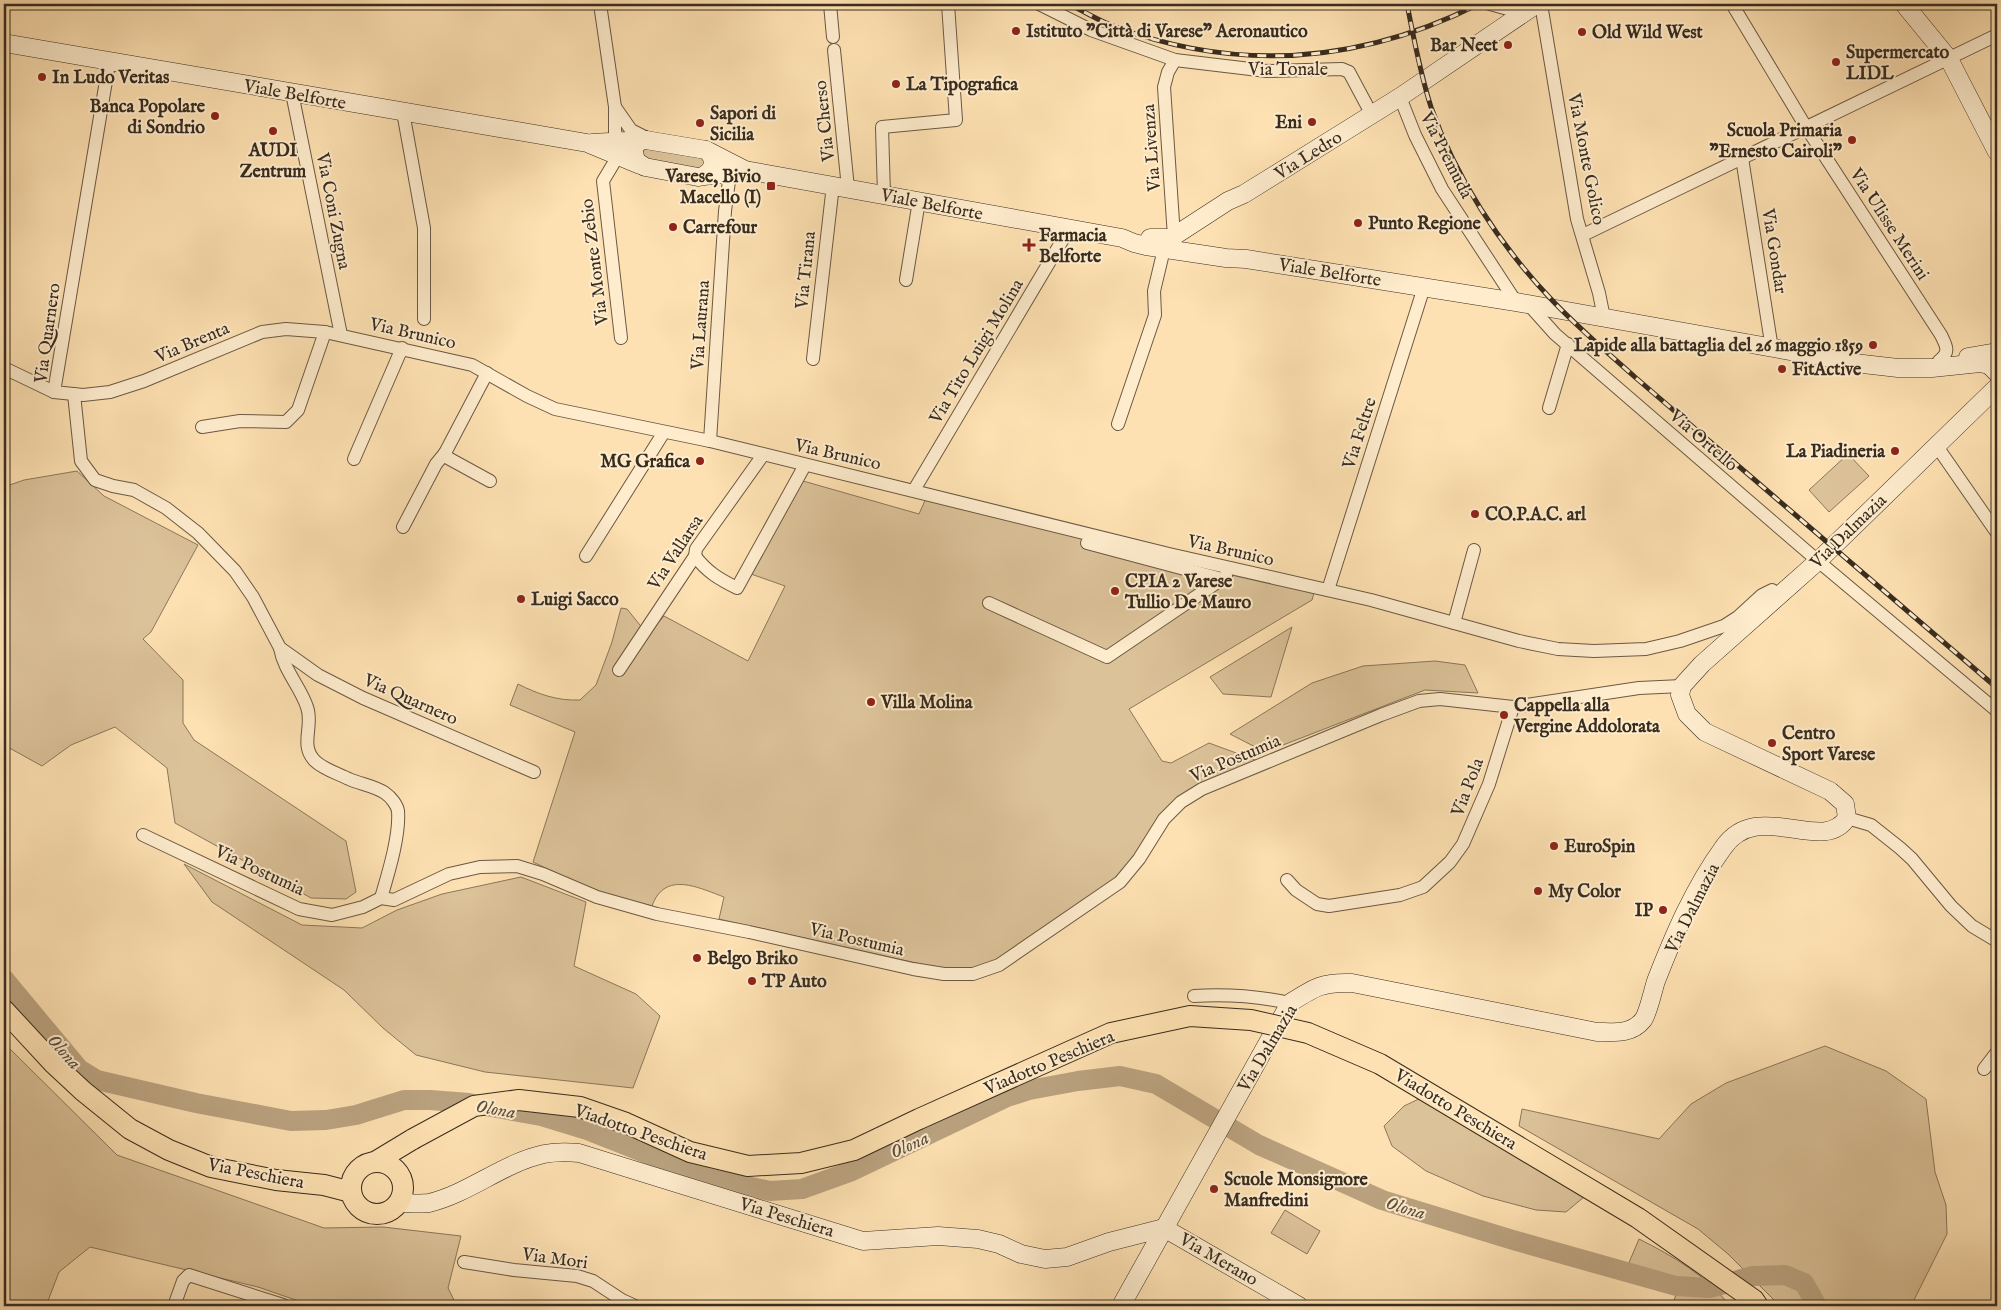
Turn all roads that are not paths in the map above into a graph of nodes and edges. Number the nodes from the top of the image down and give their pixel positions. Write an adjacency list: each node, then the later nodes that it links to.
1 (600, 4): 19 (street)
2 (830, 4): 11 (street)
3 (948, 4): 33 (street)
4 (1039, 4): 15 (street, Via Tonale)
5 (1490, 4): 9 (street)
6 (1542, 4): 37 (street, Via Monte Golico)
7 (1732, 4): 22 (street, Via Ulisse Merini)
8 (1904, 4): 14 (main road)
9 (1529, 8): 18 (main road)
10 (1997, 36): 14 (street)
11 (833, 37)
12 (4, 43): 16 (main road, Viale Belforte)
13 (834, 50): 31 (street, Via Cherso)
14 (1949, 59): 22 (street); 25 (main road)
15 (1175, 60): 21 (street, Via Tonale); 38 (street, Via Livenza)
16 (109, 62): 17 (main road, Viale Belforte); 62 (street, Via Quarnero)
17 (292, 94): 20 (main road, Viale Belforte); 48 (street, Via Coni Zugna)
18 (1400, 97): 21 (main road); 42 (street, Via Premuda)
19 (615, 107): 23 (street); 26 (street)
20 (403, 112): 26 (main road, Viale Belforte); 45 (street)
21 (1372, 115): 32 (main road, Via Ledro)
22 (1806, 127): 27 (street); 56 (street, Via Ulisse Merini)
23 (649, 140): 24 (main road, Viale Belforte); 26 (main road, Viale Belforte); 26 (main road)
24 (709, 152): 28 (main road, Viale Belforte); 29 (street); 30 (main road)
25 (1997, 152)
26 (627, 156): 30 (main road, Viale Belforte); 49 (street, Via Monte Zebio)
27 (1742, 158): 37 (street); 52 (street, Via Gondar)
28 (745, 170): 29 (main road, Viale Belforte); 31 (main road, Viale Belforte)
29 (727, 173): 30 (main road, Viale Belforte); 35 (street, Via Laurana)
30 (701, 176): 35 (street, Via Laurana)
31 (840, 186): 33 (main road, Viale Belforte); 54 (street, Via Tirana)
32 (1244, 194): 38 (main road, Via Ledro); 39 (main road, Via Ledro)
33 (884, 195): 34 (main road, Viale Belforte)
34 (919, 201): 36 (main road, Viale Belforte); 40 (street)
35 (725, 211): 68 (street, Via Laurana)
36 (1069, 229): 38 (main road, Viale Belforte); 75 (street, Via Tito Luigi Molina)
37 (1583, 235): 44 (street, Via Monte Golico)
38 (1169, 243): 39 (main road, Viale Belforte); 65 (street, Via Livenza)
39 (1246, 259): 41 (main road, Viale Belforte)
40 (906, 280)
41 (1424, 287): 42 (main road, Viale Belforte); 85 (street, Via Feltre)
42 (1523, 304): 43 (main road, Viale Belforte); 47 (street, Via Ortello)
43 (1555, 309): 44 (main road, Viale Belforte); 47 (street)
44 (1604, 318): 52 (main road, Viale Belforte)
45 (424, 319)
46 (325, 332): 48 (street, Via Brunico); 63 (street, Via Brenta); 66 (street)
47 (1552, 332): 50 (street, Via Ortello)
48 (341, 335): 51 (street, Via Brunico)
49 (621, 338)
50 (1568, 344): 64 (street); 82 (street, Via Ortello)
51 (402, 348): 59 (street, Via Brunico); 72 (street)
52 (1772, 349): 57 (main road, Viale Belforte)
53 (1997, 352): 55 (main road)
54 (813, 359)
55 (1970, 360): 56 (main road, Viale Belforte); 57 (main road, Viale Belforte); 60 (main road)
56 (1939, 361): 57 (main road, Viale Belforte)
57 (1916, 367)
58 (4, 368): 62 (street)
59 (488, 373): 67 (street, Via Brunico); 70 (street)
60 (1997, 373)
61 (1997, 387): 69 (main road, Via Dalmazia)
62 (54, 392): 63 (street, Via Quarnero)
63 (74, 394): 89 (street, Via Quarnero)
64 (1549, 408)
65 (1118, 424)
66 (202, 427)
67 (664, 432): 68 (street, Via Brunico); 80 (street)
68 (710, 441): 71 (street, Via Brunico)
69 (1936, 446): 77 (street); 82 (main road, Via Dalmazia)
70 (445, 453): 74 (street); 76 (street)
71 (763, 455): 73 (street, Via Brunico); 81 (street, Via Vallarsa)
72 (354, 459)
73 (805, 465): 75 (street, Via Brunico); 81 (street)
74 (490, 481)
75 (914, 490): 83 (street, Via Brunico)
76 (403, 527)
77 (1997, 533)
78 (1087, 543): 84 (street)
79 (1474, 550): 88 (street)
80 (586, 556)
81 (695, 556): 90 (street, Via Vallarsa)
82 (1818, 561): 86 (main road, Via Dalmazia); 93 (street, Via Ortello)
83 (1236, 569): 84 (street); 85 (street, Via Brunico)
84 (1222, 579): 87 (street)
85 (1328, 590): 88 (street, Via Brunico)
86 (1780, 595): 88 (street, Via Brunico); 91 (main road, Via Dalmazia)
87 (989, 604)
88 (1454, 623)
89 (280, 648): 94 (street, Via Quarnero); 98 (street, Via Quarnero)
90 (619, 670)
91 (1682, 686): 92 (street); 95 (main road)
92 (1513, 708): 97 (street, Via Pola); 98 (street, Via Postumia)
93 (1997, 711)
94 (534, 772)
95 (1847, 818): 99 (street); 101 (main road, Via Dalmazia)
96 (143, 835): 98 (street, Via Postumia)
97 (1287, 880)
98 (381, 898)
99 (1997, 941)
100 (1194, 996): 101 (street)
101 (1290, 1003): 109 (main road, Via Dalmazia)
102 (4, 1010): 107 (main road, Via Peschiera)
103 (1997, 1052): 104 (street)
104 (1984, 1069)
105 (413, 1139): 106 (main road, Via Peschiera); 108 (main road); 116 (main road, Viadotto Peschiera, bridge)
106 (375, 1162): 107 (main road, Via Peschiera); 108 (main road)
107 (353, 1182): 108 (main road, Via Peschiera)
108 (405, 1194): 109 (main road, Via Peschiera)
109 (1164, 1228): 114 (main road, Via Dalmazia); 115 (main road, Via Merano)
110 (464, 1262): 113 (street, Via Mori)
111 (174, 1306): 112 (street)
112 (282, 1306)
113 (635, 1306)
114 (1121, 1306)
115 (1299, 1306)
116 (1758, 1306)

